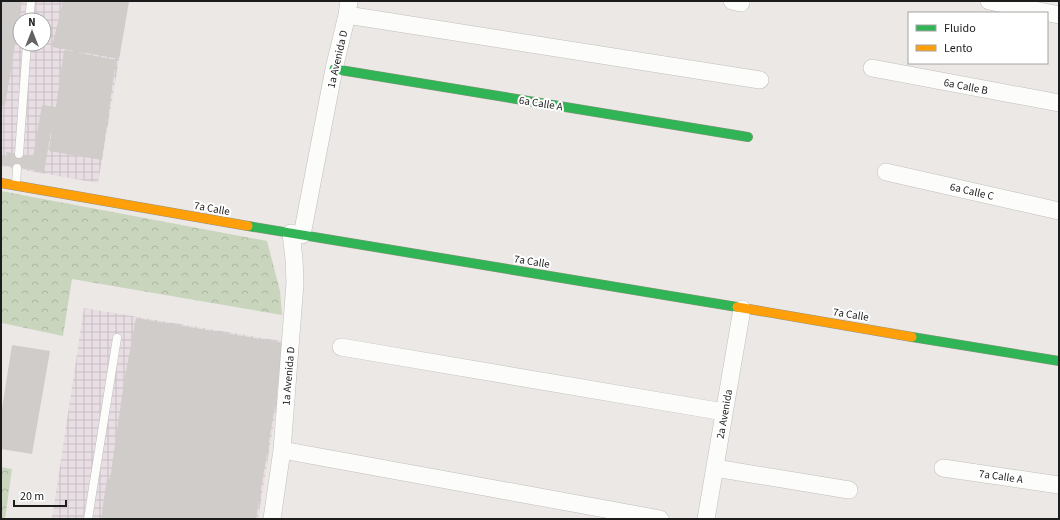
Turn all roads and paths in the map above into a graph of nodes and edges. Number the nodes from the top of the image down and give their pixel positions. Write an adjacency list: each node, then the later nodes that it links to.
1 (31, 1): 4 (lane)
2 (989, 1): 5 (street)
3 (348, 8): 10 (street, 1a Avenida D); 11 (street)
4 (30, 12)
5 (1044, 12)
6 (1048, 13): 7 (street)
7 (1059, 15)
8 (26, 52): 14 (lane)
9 (872, 68): 12 (street, 6a Calle B)
10 (334, 69): 13 (street, 6a Calle A); 20 (street, 1a Avenida D)
11 (760, 80)
12 (1059, 103)
13 (748, 137)
14 (19, 154)
15 (18, 168): 18 (lane)
16 (886, 172): 19 (street, 6a Calle C)
17 (1, 183): 18 (street, 7a Calle)
18 (16, 186): 20 (street, 7a Calle)
19 (1059, 211)
20 (297, 234): 21 (street, 7a Calle); 26 (street, 1a Avenida D)
21 (742, 309): 24 (street, 7a Calle); 25 (street, 2a Avenida)
22 (117, 338): 31 (lane)
23 (341, 347): 25 (street)
24 (1059, 361)
25 (724, 412): 27 (street, 2a Avenida)
26 (282, 450): 32 (street, 1a Avenida D); 33 (street)
27 (715, 468): 30 (street); 34 (street, 2a Avenida)
28 (943, 468): 29 (street, 7a Calle A)
29 (1059, 485)
30 (849, 490)
31 (88, 519)
32 (272, 519)
33 (660, 519)
34 (706, 519)

